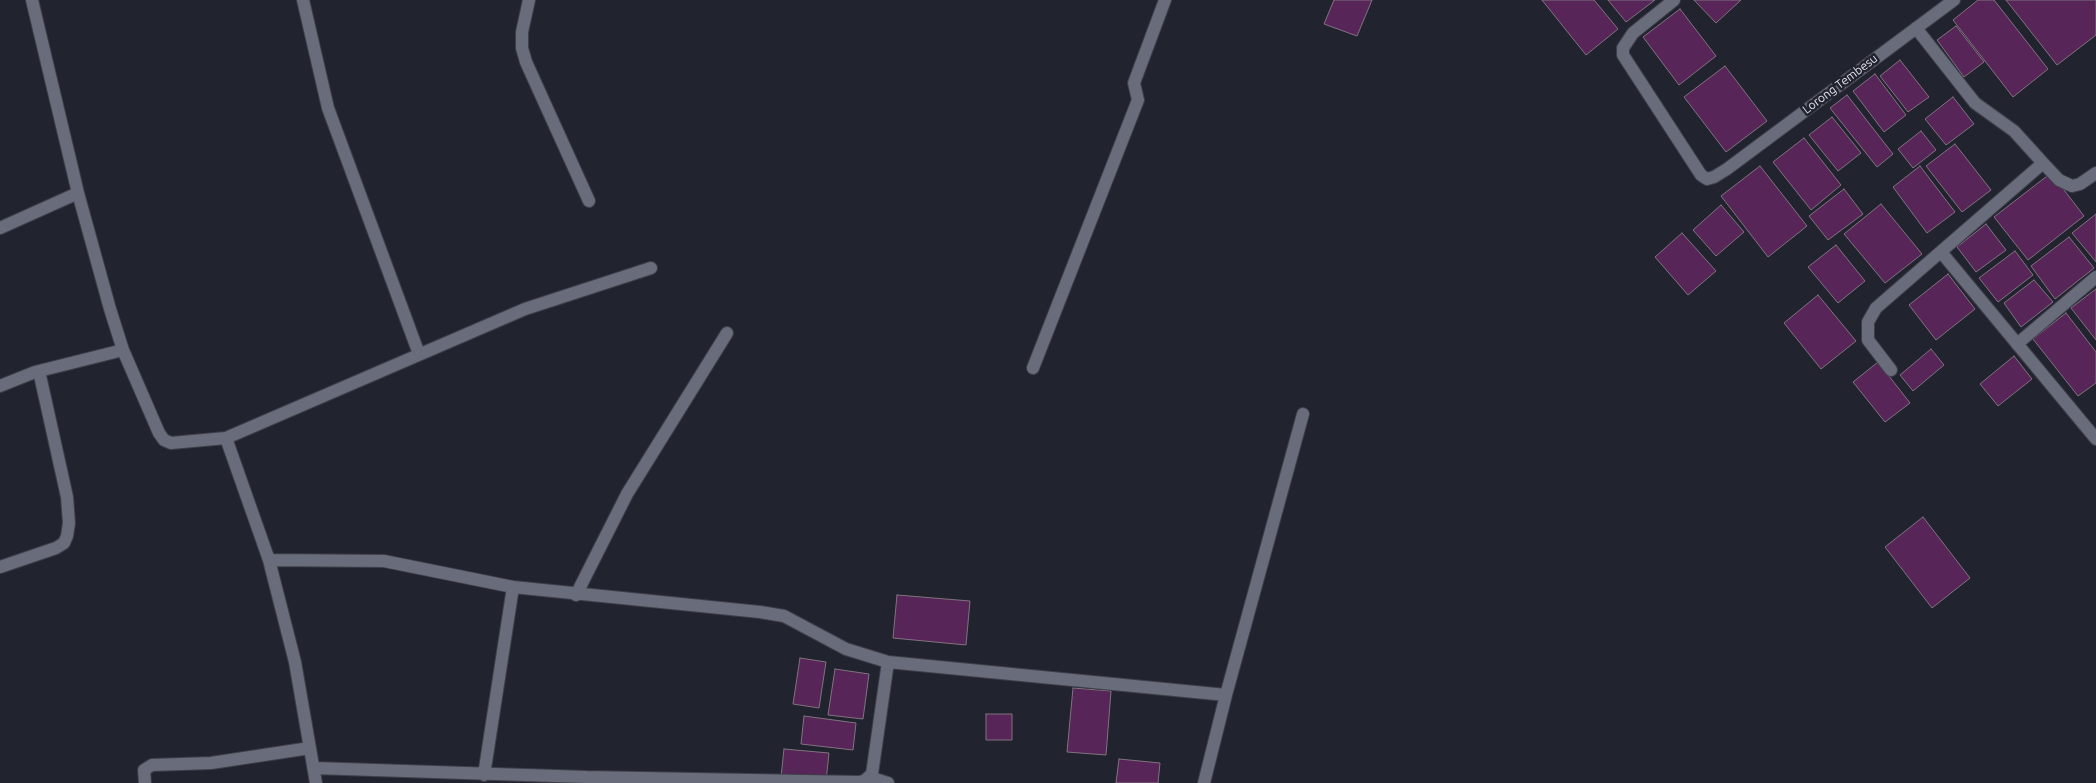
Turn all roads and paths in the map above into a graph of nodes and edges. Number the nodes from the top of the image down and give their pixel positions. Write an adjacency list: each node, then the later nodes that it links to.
1 (32, 0): 10 (street)
2 (302, 0): 19 (street)
3 (529, 0): 11 (street)
4 (1165, 0): 20 (street)
5 (1674, 0): 7 (street, Lorong Tembesu)
6 (1954, 0): 7 (street, Lorong Tembesu)
7 (1916, 28): 8 (street)
8 (2043, 163): 9 (street); 13 (street)
9 (2096, 173)
10 (78, 193): 12 (street); 18 (street)
11 (589, 201)
12 (0, 228)
13 (1941, 252): 17 (street); 21 (street)
14 (651, 268): 19 (street)
15 (2096, 277): 17 (street)
16 (727, 333): 30 (street)
17 (2017, 344): 26 (street)
18 (124, 350): 22 (street); 25 (street)
19 (419, 354): 25 (street)
20 (1032, 368)
21 (1891, 370)
22 (39, 371): 23 (street); 28 (street)
23 (0, 386)
24 (1302, 414): 32 (street)
25 (226, 438): 27 (street)
26 (2096, 439)
27 (269, 560): 29 (street); 33 (street)
28 (0, 567)
29 (513, 587): 30 (street); 35 (street)
30 (576, 595): 31 (street)
31 (888, 662): 32 (street); 36 (street)
32 (1226, 695): 41 (street)
33 (310, 748): 34 (street); 38 (street)
34 (314, 768): 35 (street); 39 (street)
35 (484, 775): 37 (street)
36 (869, 777): 37 (street); 40 (street)
37 (587, 780)
38 (145, 783)
39 (316, 783)
40 (888, 783)
41 (1204, 783)

